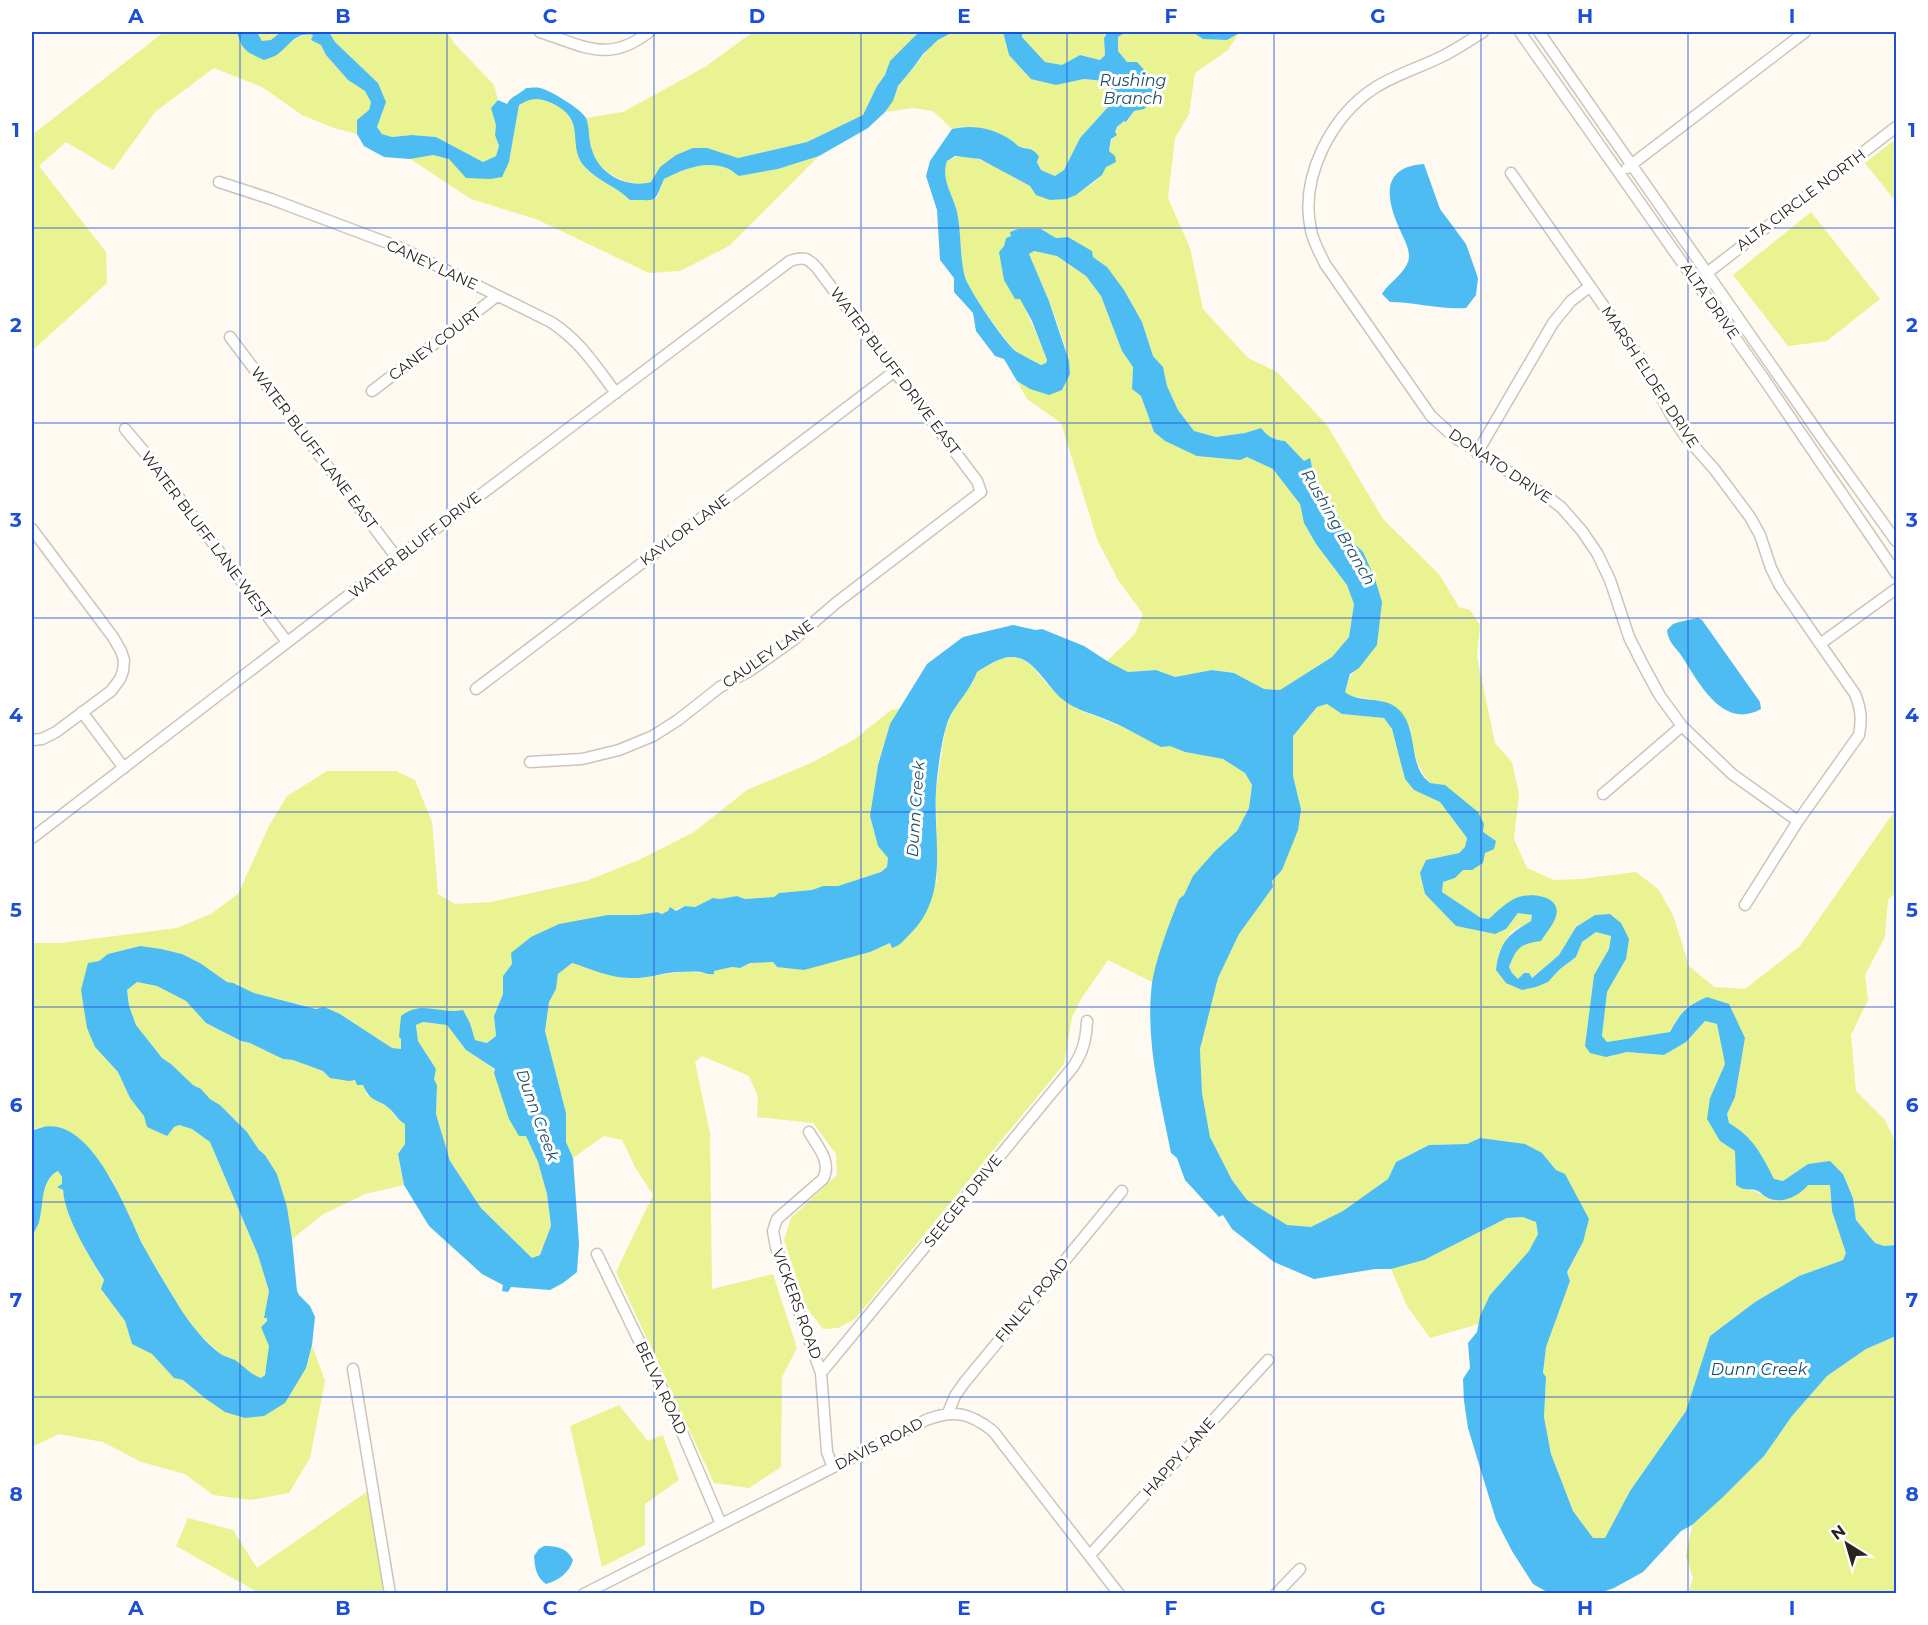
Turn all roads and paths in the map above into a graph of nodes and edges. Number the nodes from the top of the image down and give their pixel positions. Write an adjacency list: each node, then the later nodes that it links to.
1 (540, 32): 2 (street)
2 (650, 32)
3 (1483, 32): 21 (street, DONATO DRIVE)
4 (1520, 32): 10 (street, ALTA DRIVE)
5 (1539, 32): 8 (street, ALTA DRIVE)
6 (1805, 32): 8 (street)
7 (1896, 127): 13 (street, ALTA CIRCLE NORTH)
8 (1632, 164): 10 (street); 13 (street, ALTA DRIVE)
9 (1510, 173): 14 (street, MARSH ELDER DRIVE)
10 (1620, 173): 26 (street, ALTA DRIVE)
11 (219, 182): 15 (street, CANEY LANE)
12 (801, 257): 17 (street, WATER BLUFF DRIVE EAST); 19 (street, WATER BLUFF DRIVE)
13 (1707, 273): 24 (street, ALTA DRIVE)
14 (1589, 287): 21 (street); 29 (street, MARSH ELDER DRIVE)
15 (497, 296): 18 (street, CANEY COURT); 19 (street, CANEY LANE)
16 (230, 337): 25 (street, WATER BLUFF LANE EAST)
17 (895, 371): 22 (street, WATER BLUFF DRIVE EAST); 30 (street, KAYLOR LANE)
18 (372, 391)
19 (616, 393): 25 (street, WATER BLUFF DRIVE)
20 (125, 429): 28 (street, WATER BLUFF LANE WEST)
21 (1477, 453): 32 (street, DONATO DRIVE)
22 (981, 492): 34 (street, CAULEY LANE)
23 (32, 529): 31 (street)
24 (1896, 541)
25 (397, 558): 28 (street, WATER BLUFF DRIVE)
26 (1896, 573)
27 (1896, 589): 29 (street)
28 (287, 642): 35 (street, WATER BLUFF DRIVE)
29 (1820, 644): 37 (street, MARSH ELDER DRIVE)
30 (476, 689)
31 (82, 712): 33 (street); 35 (street)
32 (1682, 726): 36 (street); 37 (street, DONATO DRIVE)
33 (32, 740)
34 (530, 762)
35 (124, 768): 38 (street, WATER BLUFF DRIVE)
36 (1603, 794)
37 (1798, 821): 39 (street, MARSH ELDER DRIVE)
38 (32, 838)
39 (1745, 905)
40 (1087, 1021): 46 (street, SEEGER DRIVE)
41 (809, 1132): 46 (street, VICKERS ROAD)
42 (1122, 1191): 47 (street, FINLEY ROAD)
43 (597, 1254): 49 (street, BELVA ROAD)
44 (1268, 1360): 50 (street, HAPPY LANE)
45 (353, 1370): 52 (street)
46 (821, 1373): 48 (street, VICKERS ROAD)
47 (948, 1413): 48 (street, DAVIS ROAD); 50 (street)
48 (833, 1467): 49 (street, DAVIS ROAD)
49 (721, 1524): 53 (street, DAVIS ROAD)
50 (1090, 1555): 54 (street)
51 (1300, 1569): 55 (street)
52 (390, 1593)
53 (584, 1593)
54 (1119, 1593)
55 (1276, 1593)

